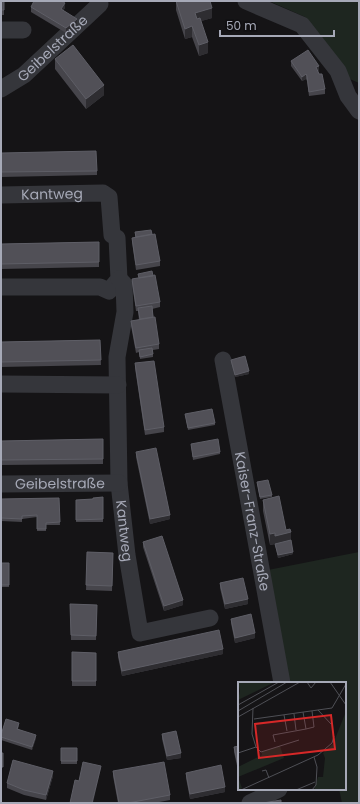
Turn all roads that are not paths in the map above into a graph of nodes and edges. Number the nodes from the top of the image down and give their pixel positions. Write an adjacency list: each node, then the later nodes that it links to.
1 (246, 1): 6 (street)
2 (100, 4): 5 (street, Geibelstraße)
3 (1, 30): 4 (street)
4 (23, 30)
5 (1, 89)
6 (359, 111)
7 (1, 195): 8 (street, Kantweg)
8 (114, 285): 9 (street); 12 (street, Kantweg)
9 (1, 287)
10 (223, 360): 16 (street, Kaiser-Franz-Straße)
11 (1, 384): 12 (street)
12 (118, 386): 13 (street, Kantweg)
13 (119, 483): 14 (street, Geibelstraße); 15 (street, Kantweg)
14 (1, 484)
15 (210, 618)
16 (282, 682)
17 (277, 790): 18 (street)
18 (250, 803)

